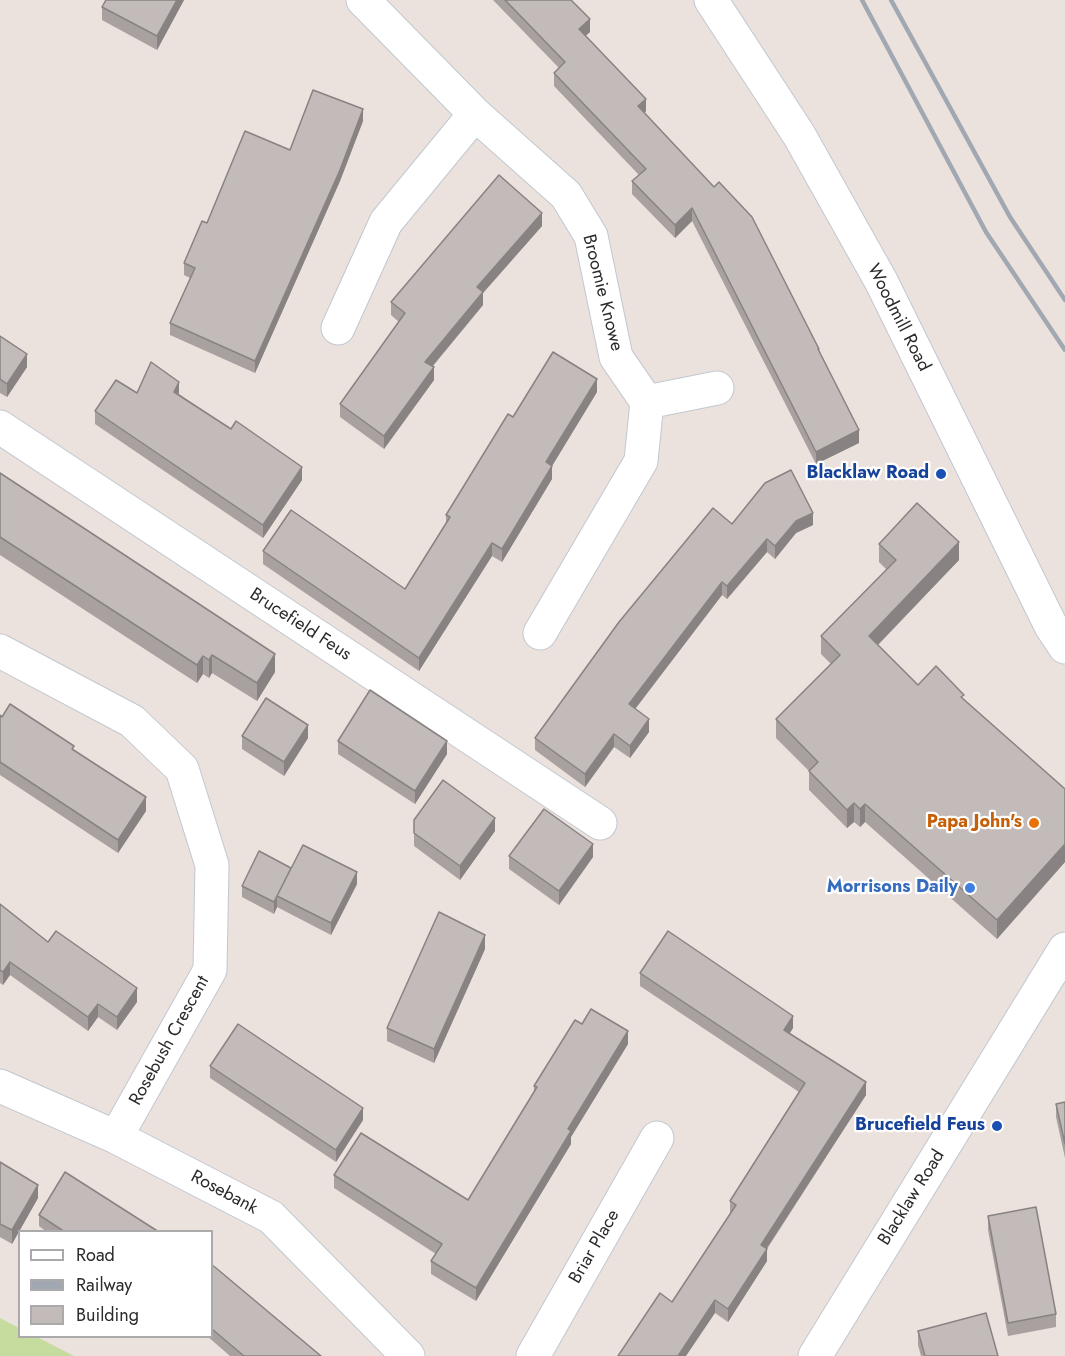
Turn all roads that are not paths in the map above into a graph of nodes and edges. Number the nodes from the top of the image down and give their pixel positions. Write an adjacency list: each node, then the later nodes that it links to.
1 (363, 0): 3 (street, Broomie Knowe)
2 (711, 0): 9 (street, Woodmill Road)
3 (475, 114): 4 (street); 6 (street, Broomie Knowe)
4 (338, 328)
5 (717, 388): 6 (street)
6 (647, 402): 8 (street)
7 (0, 427): 11 (street, Brucefield Feus)
8 (540, 633)
9 (1065, 647)
10 (0, 651): 14 (street, Rosebush Crescent)
11 (600, 823)
12 (1065, 949): 18 (street, Blacklaw Road)
13 (0, 1086): 14 (street, Rosebank)
14 (116, 1137): 16 (street, Rosebank)
15 (657, 1138): 17 (street, Briar Place)
16 (408, 1356)
17 (533, 1356)
18 (815, 1356)

